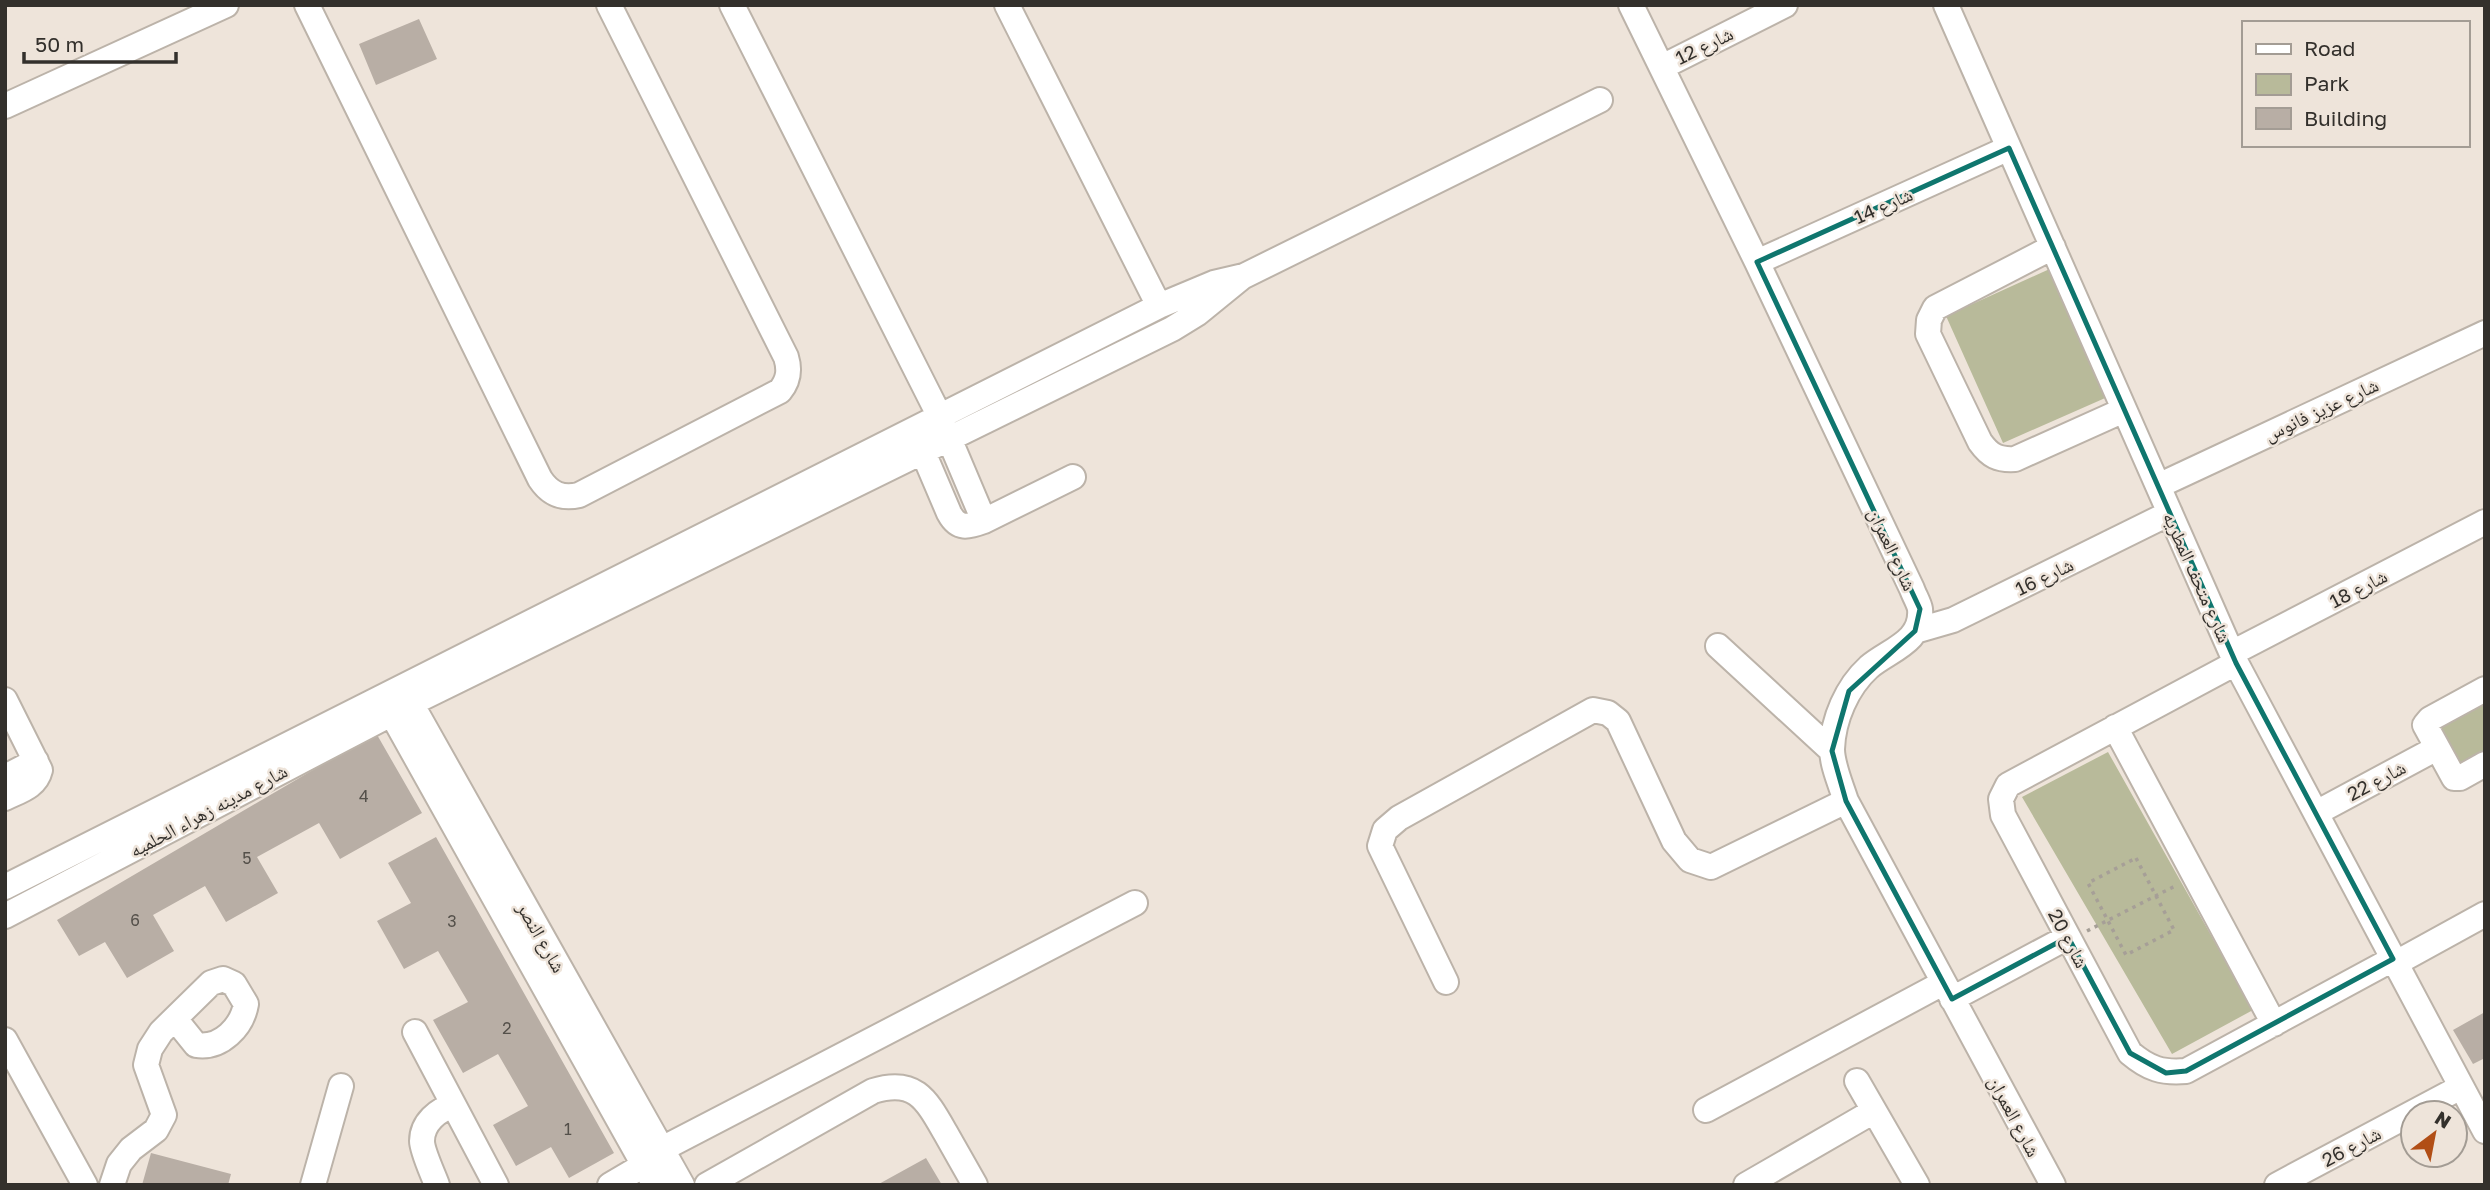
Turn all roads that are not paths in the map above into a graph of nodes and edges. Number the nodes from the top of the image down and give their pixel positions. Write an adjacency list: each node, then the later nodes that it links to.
1 (226, 5): 11 (street)
2 (307, 5): 3 (street)
3 (609, 5)
4 (732, 5): 19 (street)
5 (1007, 5): 16 (street)
6 (1632, 5): 9 (street, شارع العمران)
7 (1785, 5): 9 (street, شارع 12)
8 (1946, 5): 12 (street, شارع متحف المطريه)
9 (1661, 67): 14 (street, شارع العمران)
10 (1600, 100): 15 (street)
11 (5, 106)
12 (2009, 148): 13 (street, شارع متحف المطريه); 14 (street, شارع 14)
13 (2053, 247): 18 (street, شارع متحف المطريه); 18 (street)
14 (1757, 262): 27 (street, شارع العمران)
15 (1244, 276): 16 (street); 20 (street)
16 (1159, 306): 19 (street)
17 (2485, 333): 23 (street, شارع عزيز فانوس)
18 (2124, 410): 23 (street, شارع متحف المطريه)
19 (940, 417): 20 (street); 21 (street)
20 (950, 440): 21 (street); 25 (street)
21 (919, 442): 25 (street); 32 (street)
22 (1073, 477): 25 (street)
23 (2158, 486): 24 (street, شارع متحف المطريه)
24 (2170, 513): 27 (street, شارع 16); 29 (street, شارع متحف المطريه)
25 (984, 521)
26 (2485, 522): 29 (street, شارع 18)
27 (1915, 631): 35 (street, شارع العمران)
28 (1718, 646): 35 (street)
29 (2234, 658): 33 (street, شارع 20); 41 (street, شارع متحف المطريه)
30 (2485, 689): 34 (street)
31 (5, 700): 36 (street)
32 (397, 701): 42 (street, شارع مدينه زهراء الحلميه); 45 (street, شارع مدينه زهراء الحلميه); 61 (street, شارع النصر); 62 (street, شارع النصر)
33 (2115, 727): 46 (street, شارع 20); 51 (street)
34 (2437, 748): 37 (street); 41 (street, شارع 22)
35 (1832, 751): 40 (street, شارع العمران)
36 (36, 761): 38 (street); 39 (street)
37 (2485, 764)
38 (5, 777)
39 (5, 798)
40 (1846, 801): 48 (street); 49 (street, شارع العمران)
41 (2316, 813): 47 (street, شارع متحف المطريه)
42 (5, 887)
43 (1135, 903): 61 (street)
44 (2485, 914): 47 (street, شارع 20)
45 (5, 916)
46 (2069, 938): 49 (street); 51 (street, شارع 20)
47 (2394, 961): 51 (street, شارع 20); 56 (street, شارع متحف المطريه)
48 (1446, 982)
49 (1948, 991): 58 (street); 75 (street, شارع العمران)
50 (175, 1019): 65 (street)
51 (2274, 1024)
52 (415, 1032): 57 (street)
53 (5, 1040): 64 (street)
54 (1857, 1081): 59 (street)
55 (341, 1086): 66 (street)
56 (2461, 1087): 60 (street, شارع متحف المطريه); 76 (street, شارع 26)
57 (454, 1106): 67 (street); 68 (street)
58 (1706, 1110)
59 (1874, 1111): 63 (street); 74 (street)
60 (2485, 1132)
61 (662, 1149): 70 (street, شارع النصر)
62 (649, 1175): 69 (street)
63 (1786, 1175): 73 (street)
64 (85, 1185)
65 (112, 1185)
66 (313, 1185)
67 (437, 1185)
68 (496, 1185)
69 (610, 1185)
70 (682, 1185)
71 (706, 1185): 72 (street)
72 (975, 1185)
73 (1746, 1185)
74 (1917, 1185)
75 (2053, 1185)
76 (2277, 1185)

